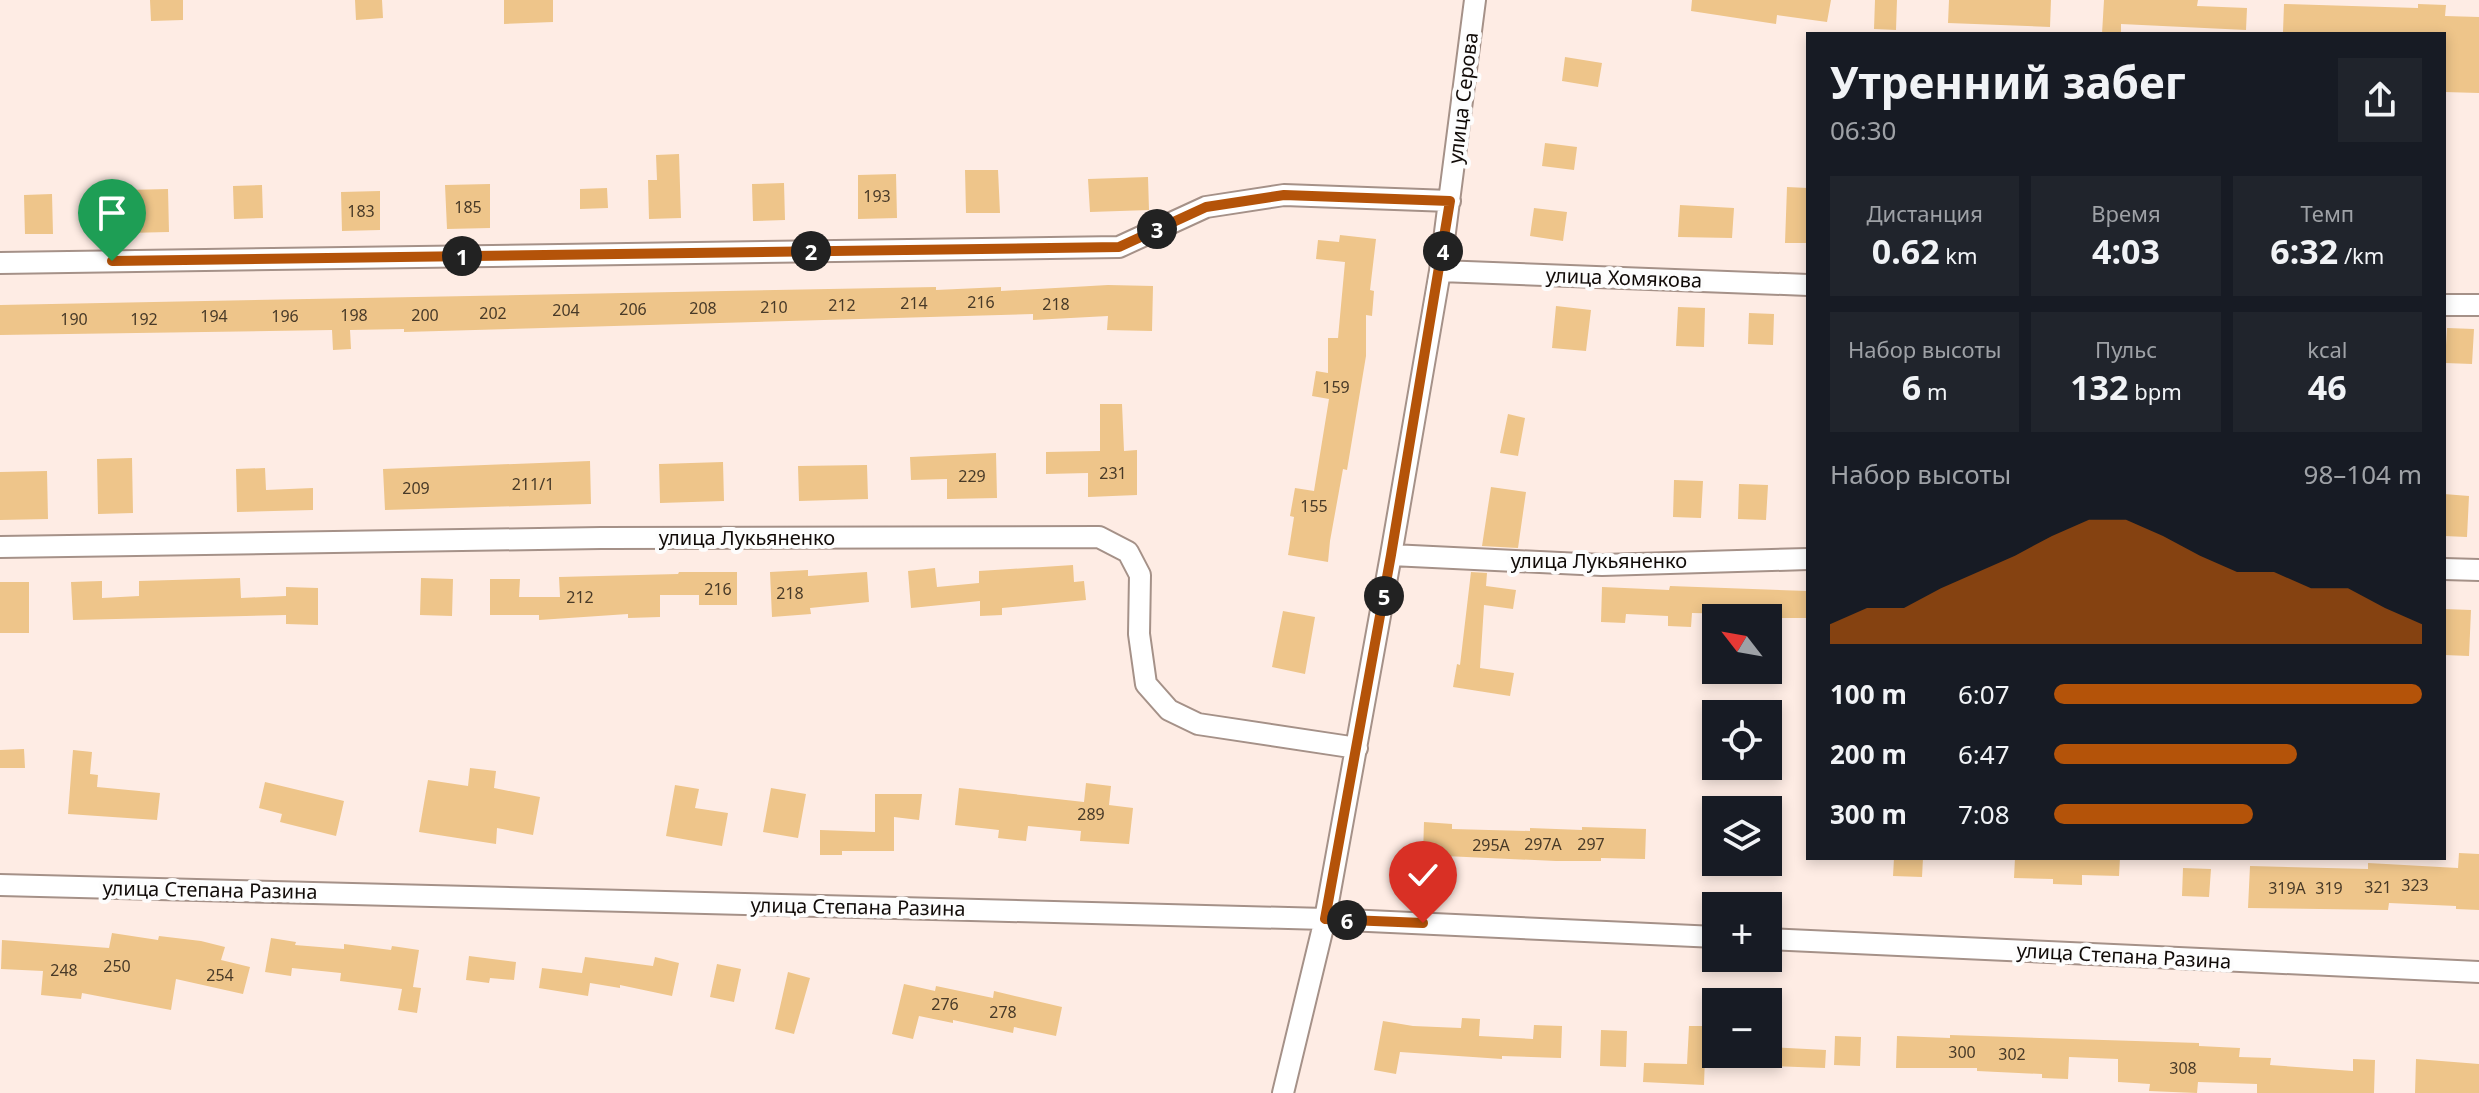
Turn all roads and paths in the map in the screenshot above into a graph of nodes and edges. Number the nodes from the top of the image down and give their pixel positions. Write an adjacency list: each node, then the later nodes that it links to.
1 (1475, 0): 2 (street, улица Серова)
2 (1450, 201): 3 (street); 4 (street, улица Серова)
3 (0, 263)
4 (1440, 271): 5 (street, улица Хомякова); 9 (street, улица Серова)
5 (1806, 285)
6 (2446, 305): 7 (street)
7 (2479, 305)
8 (0, 547): 13 (street, улица Лукьяненко)
9 (1391, 555): 10 (street, улица Лукьяненко); 13 (street, улица Серова)
10 (1806, 559)
11 (2446, 569): 12 (street)
12 (2479, 570)
13 (1357, 748): 15 (street, улица Серова)
14 (0, 885): 15 (street, улица Степана Разина)
15 (1325, 919): 16 (street, улица Степана Разина); 19 (street, улица Серова)
16 (1702, 936)
17 (1782, 940): 18 (street, улица Степана Разина)
18 (2479, 972)
19 (1283, 1093)

